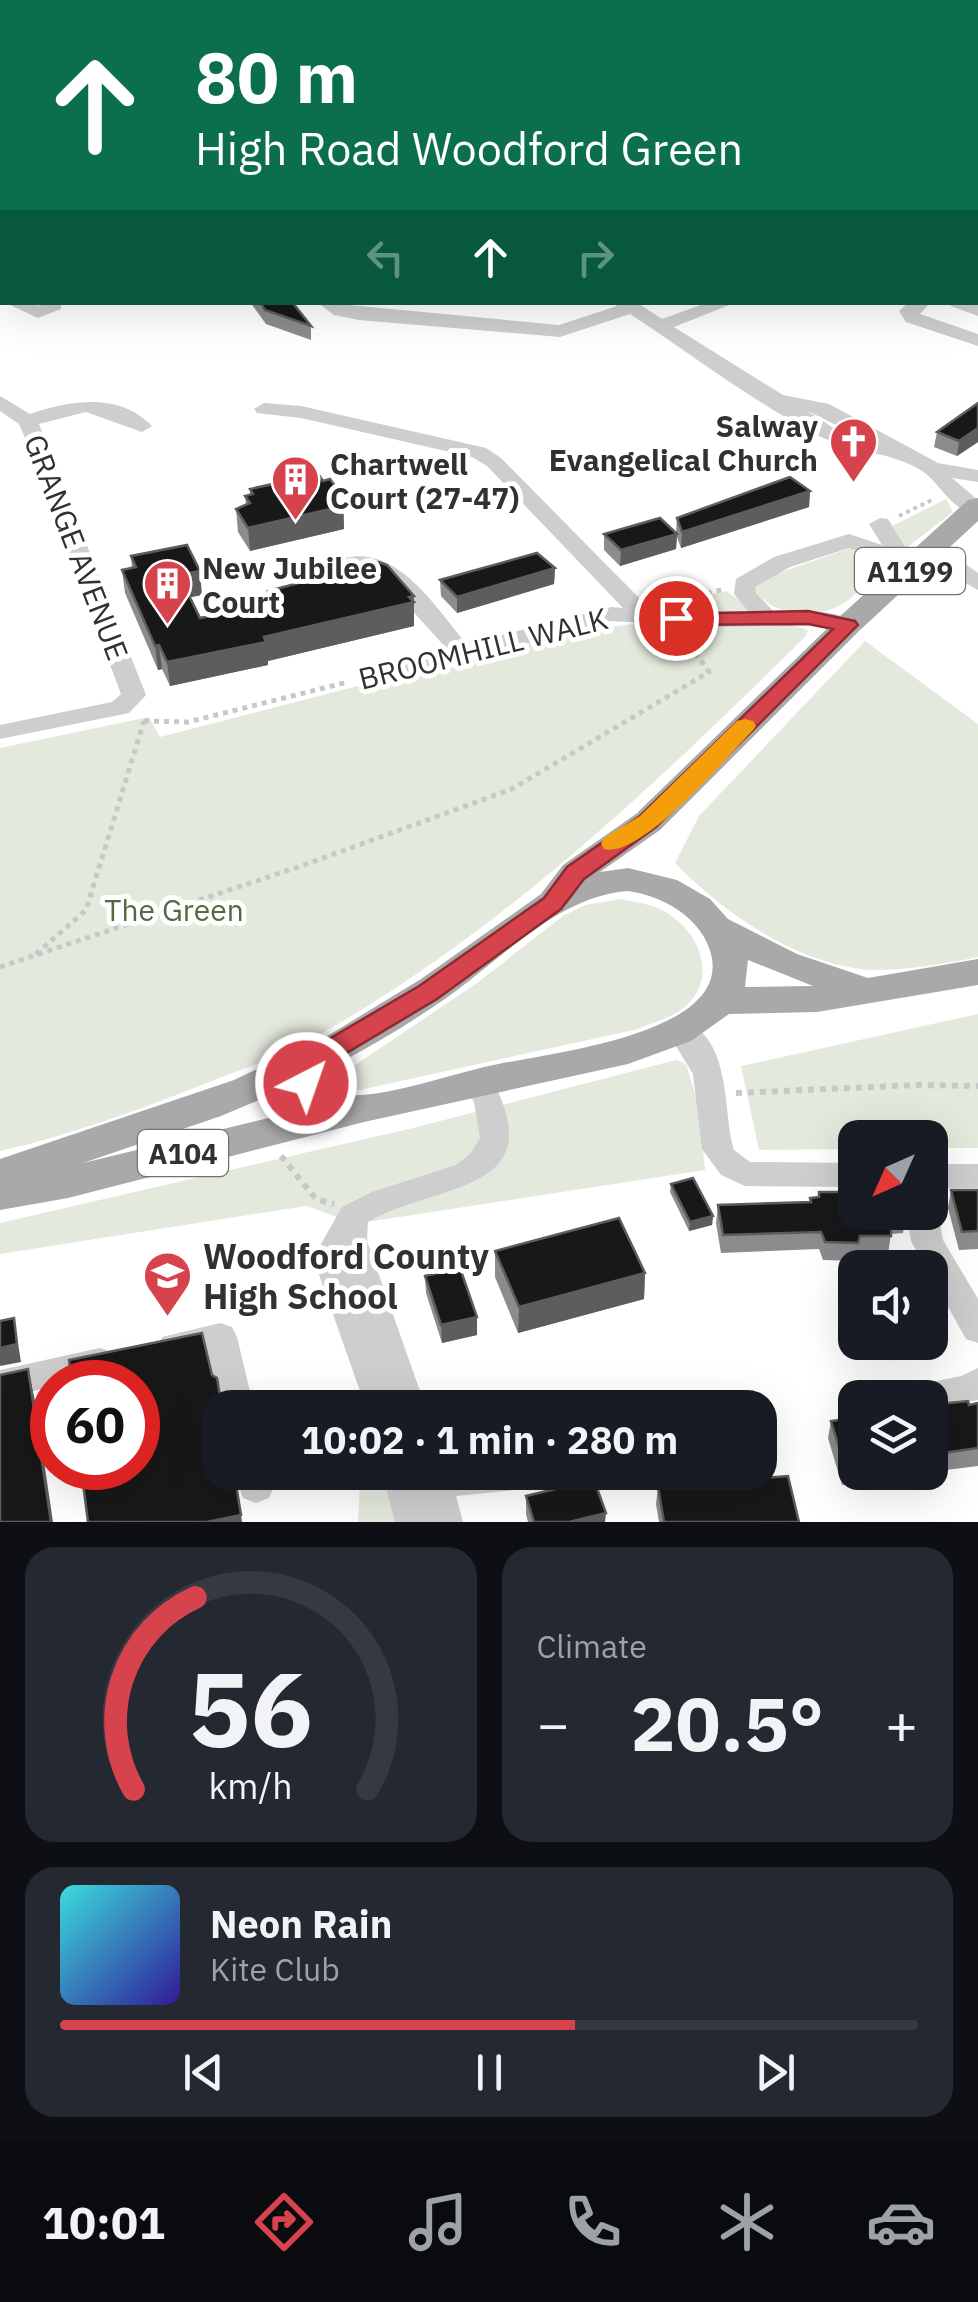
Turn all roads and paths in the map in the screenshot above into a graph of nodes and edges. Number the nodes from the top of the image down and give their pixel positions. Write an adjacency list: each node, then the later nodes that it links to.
1 (22, 305): 2 (street)
2 (52, 305)
3 (334, 305): 4 (street)
4 (627, 305): 7 (street)
5 (719, 305): 7 (street)
6 (918, 305): 8 (street)
7 (658, 326): 13 (street)
8 (978, 340)
9 (0, 402): 11 (street, GRANGE AVENUE)
10 (264, 409): 20 (street)
11 (28, 421): 12 (street); 26 (street, GRANGE AVENUE)
12 (142, 426)
13 (932, 468): 14 (street); 15 (street)
14 (978, 476)
15 (975, 512): 17 (main road, A1199)
16 (880, 524): 17 (street)
17 (912, 557): 19 (street); 22 (street); 23 (main road, A1199)
18 (353, 563): 24 (street)
19 (978, 583)
20 (640, 612): 21 (street, BROOMHILL WALK); 24 (street, BROOMHILL WALK)
21 (676, 618): 22 (street, BROOMHILL WALK); 32 (path)
22 (767, 618): 23 (street, BROOMHILL WALK)
23 (848, 625): 28 (main road, A1199)
24 (460, 650): 25 (street, BROOMHILL WALK)
25 (368, 677): 26 (path, BROOMHILL WALK)
26 (136, 713): 27 (street); 32 (path)
27 (0, 732)
28 (648, 822): 29 (main road); 30 (main road, A1199)
29 (668, 888): 30 (main road); 31 (main road)
30 (552, 904): 38 (main road, A1199)
31 (714, 927): 35 (main road); 36 (main road)
32 (34, 956): 33 (path)
33 (0, 967)
34 (978, 972): 35 (main road)
35 (864, 990): 36 (main road)
36 (719, 1001): 37 (main road, A104)
37 (680, 1030): 39 (main road, A104); 41 (street)
38 (321, 1056): 42 (main road, A104); 44 (main road, A104)
39 (478, 1082): 42 (main road, A104); 49 (street)
40 (978, 1086): 41 (path)
41 (713, 1093): 45 (street)
42 (365, 1108): 48 (main road, A104)
43 (276, 1150): 49 (path)
44 (0, 1174)
45 (838, 1175)
46 (948, 1176): 47 (street)
47 (978, 1176)
48 (0, 1194)
49 (355, 1218): 54 (street); 55 (street)
50 (924, 1230): 51 (street)
51 (978, 1329)
52 (0, 1384): 53 (street)
53 (233, 1390)
54 (377, 1390)
55 (403, 1390)
56 (975, 1393): 57 (street)
57 (948, 1395)
58 (405, 1490): 60 (street)
59 (436, 1490): 61 (street)
60 (413, 1522)
61 (445, 1522)

